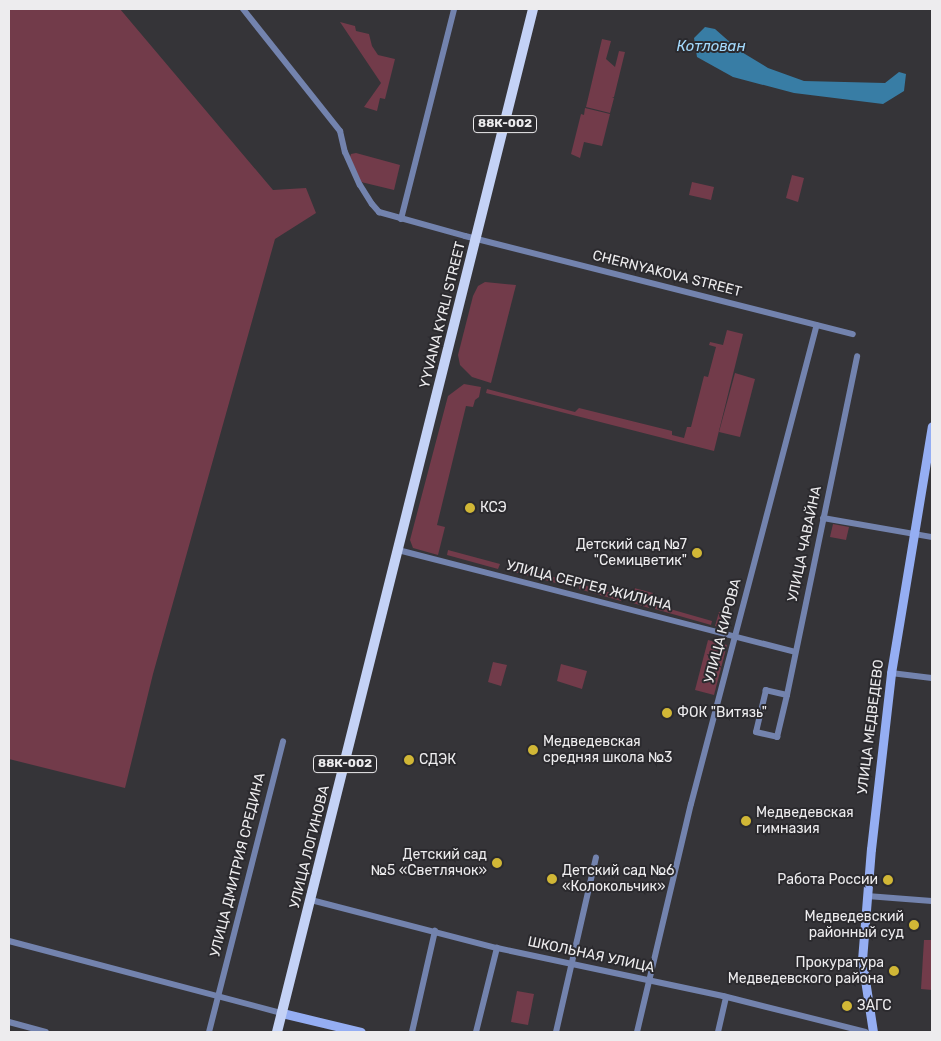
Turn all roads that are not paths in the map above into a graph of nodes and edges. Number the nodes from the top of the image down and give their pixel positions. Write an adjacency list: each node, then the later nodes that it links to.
1 (243, 9): 4 (street, CHERNYAKOVA STREET)
2 (454, 9): 4 (street)
3 (534, 9): 5 (main road, YYVANA KYRLI STREET / 88К-002)
4 (401, 219): 5 (street, CHERNYAKOVA STREET)
5 (476, 238): 6 (street, CHERNYAKOVA STREET); 13 (main road, YYVANA KYRLI STREET / 88К-002)
6 (817, 324): 7 (street, CHERNYAKOVA STREET); 15 (street, УЛИЦА КИРОВА)
7 (853, 334)
8 (857, 356): 10 (street, УЛИЦА ЧАВАЙНА)
9 (932, 426): 11 (street, УЛИЦА МЕДВЕДЕВО)
10 (823, 518): 11 (street); 16 (street, УЛИЦА ЧАВАЙНА)
11 (915, 535): 12 (street); 17 (street, УЛИЦА МЕДВЕДЕВО)
12 (932, 537)
13 (398, 550): 14 (main road, YYVANA KYRLI STREET / 88К-002); 15 (street, УЛИЦА СЕРГЕЯ ЖИЛИНА)
14 (378, 629): 23 (main road, УЛИЦА ЛОГИНОВА / 88К-002)
15 (735, 635): 16 (street, УЛИЦА СЕРГЕЯ ЖИЛИНА); 29 (street, УЛИЦА КИРОВА)
16 (796, 652): 19 (street, УЛИЦА ЧАВАЙНА)
17 (891, 673): 18 (street); 22 (street, УЛИЦА МЕДВЕДЕВО)
18 (932, 678)
19 (787, 695): 19 (street, УЛИЦА ЧАВАЙНА)
20 (283, 741): 30 (street, УЛИЦА ДМИТРИЯ СРЕДИНА)
21 (596, 858): 28 (street)
22 (866, 896): 24 (street); 44 (street, УЛИЦА МЕДВЕДЕВО)
23 (311, 900): 25 (street, ШКОЛЬНАЯ УЛИЦА); 32 (main road, УЛИЦА ЛОГИНОВА / 88К-002)
24 (932, 901)
25 (435, 931): 27 (street, ШКОЛЬНАЯ УЛИЦА); 38 (street)
26 (9, 941): 30 (street)
27 (497, 948): 28 (street, ШКОЛЬНАЯ УЛИЦА); 39 (street)
28 (572, 965): 29 (street, ШКОЛЬНАЯ УЛИЦА); 40 (street)
29 (649, 981): 31 (street, ШКОЛЬНАЯ УЛИЦА); 41 (street, УЛИЦА КИРОВА)
30 (218, 996): 32 (street); 35 (street, УЛИЦА ДМИТРИЯ СРЕДИНА)
31 (726, 997): 42 (street); 43 (street, ШКОЛЬНАЯ УЛИЦА)
32 (282, 1013): 36 (main road, 88К-002); 37 (street)
33 (9, 1022): 34 (street)
34 (46, 1032)
35 (209, 1032)
36 (277, 1032)
37 (361, 1032)
38 (412, 1032)
39 (476, 1032)
40 (556, 1032)
41 (637, 1032)
42 (718, 1032)
43 (866, 1032)
44 (873, 1032)

